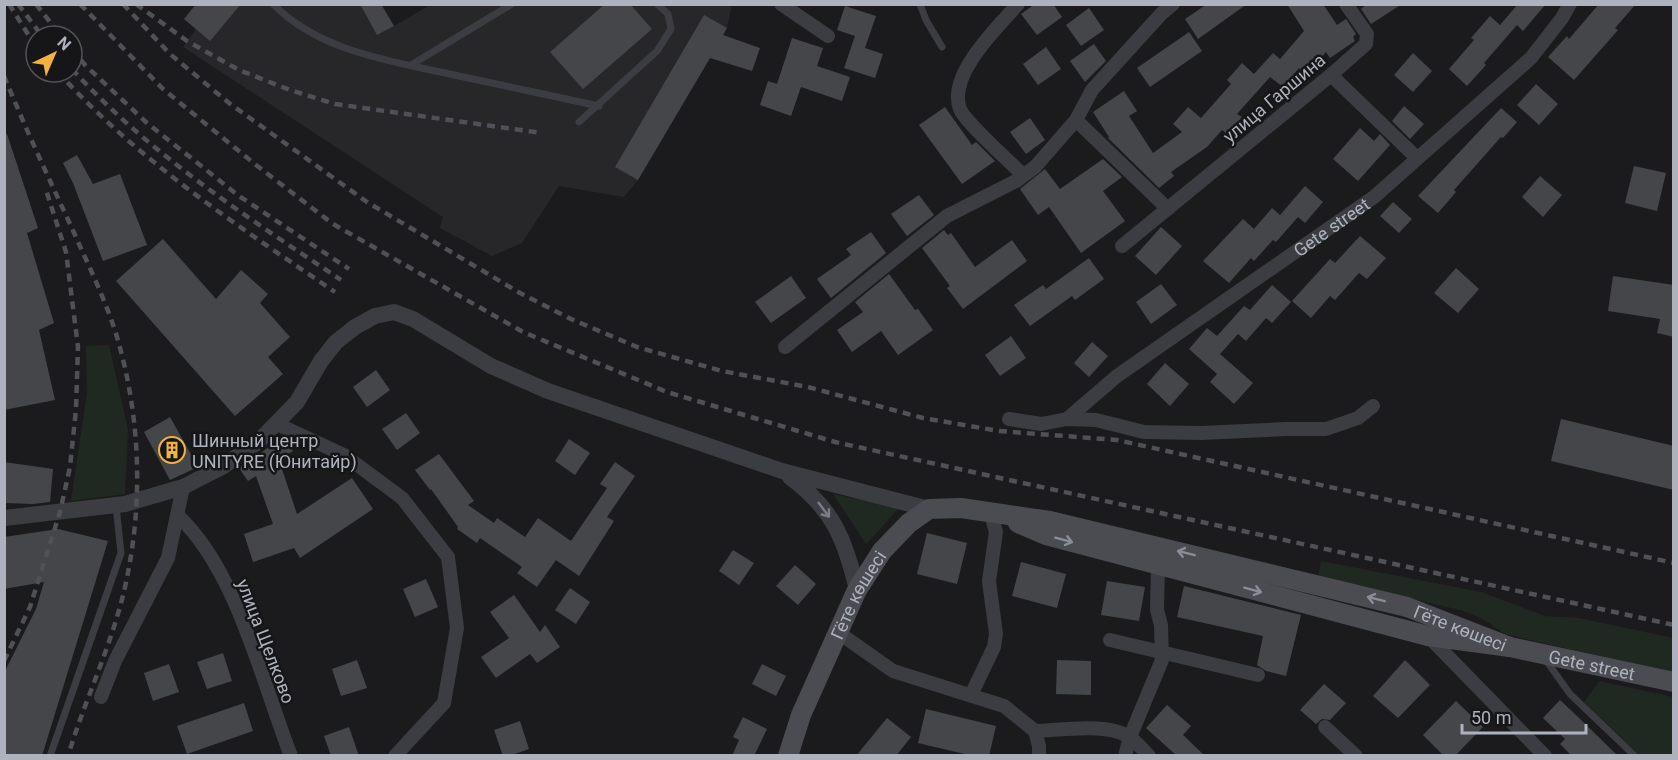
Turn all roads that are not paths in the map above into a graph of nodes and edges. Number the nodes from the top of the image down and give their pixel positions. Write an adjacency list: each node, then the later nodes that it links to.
1 (273, 4): 12 (lane)
2 (512, 4): 12 (lane)
3 (657, 4): 14 (lane)
4 (781, 4): 10 (street)
5 (920, 4): 11 (lane)
6 (1018, 4): 18 (street)
7 (1346, 4): 13 (street, улица Гаршина)
8 (1570, 4): 17 (street, Gete street)
9 (1163, 7): 15 (street)
10 (828, 36)
11 (942, 47)
12 (411, 65): 14 (lane)
13 (1331, 75): 17 (street); 19 (street, улица Гаршина)
14 (599, 106): 16 (lane)
15 (1076, 120): 18 (street); 19 (street)
16 (579, 122)
17 (1417, 158): 24 (street, Gete street)
18 (1023, 175): 21 (street)
19 (1167, 209): 20 (street, улица Гаршина)
20 (1122, 246)
21 (785, 347)
22 (1373, 406): 24 (street)
23 (1009, 419): 24 (street)
24 (1066, 419)
25 (277, 424): 26 (street); 27 (street); 50 (street)
26 (782, 471): 29 (street); 34 (street, one-way to 34)
27 (183, 487): 28 (street); 31 (street)
28 (116, 505): 32 (street); 48 (lane)
29 (929, 509): 30 (main road, Гёте көшесі); 34 (main road, Гёте көшесі)
30 (990, 511): 33 (main road, Гёте көшесі, one-way to 33); 38 (main road, Гёте көшесі, one-way to 30); 43 (street)
31 (177, 515): 44 (street); 49 (street, улица Щелково)
32 (4, 518)
33 (1158, 564): 36 (main road, Гёте көшесі, one-way to 36); 39 (street)
34 (857, 590): 35 (main road, Гёте көшесі)
35 (839, 633): 43 (street); 51 (main road, Гёте көшесі)
36 (1428, 636): 38 (main road, Гёте көшесі); 56 (street)
37 (1110, 640): 39 (street)
38 (1510, 647): 40 (main road, Gete street)
39 (1162, 652): 41 (street); 47 (street)
40 (1542, 654): 42 (main road, Gete street); 57 (lane)
41 (1258, 675)
42 (1674, 682)
43 (971, 695): 46 (street)
44 (101, 697)
45 (1325, 727): 55 (street)
46 (1035, 731): 47 (street); 52 (street)
47 (1130, 737): 53 (street); 54 (street)
48 (50, 756)
49 (291, 756)
50 (395, 756)
51 (789, 756)
52 (1039, 756)
53 (1125, 756)
54 (1149, 756)
55 (1356, 756)
56 (1545, 756)
57 (1635, 756)

